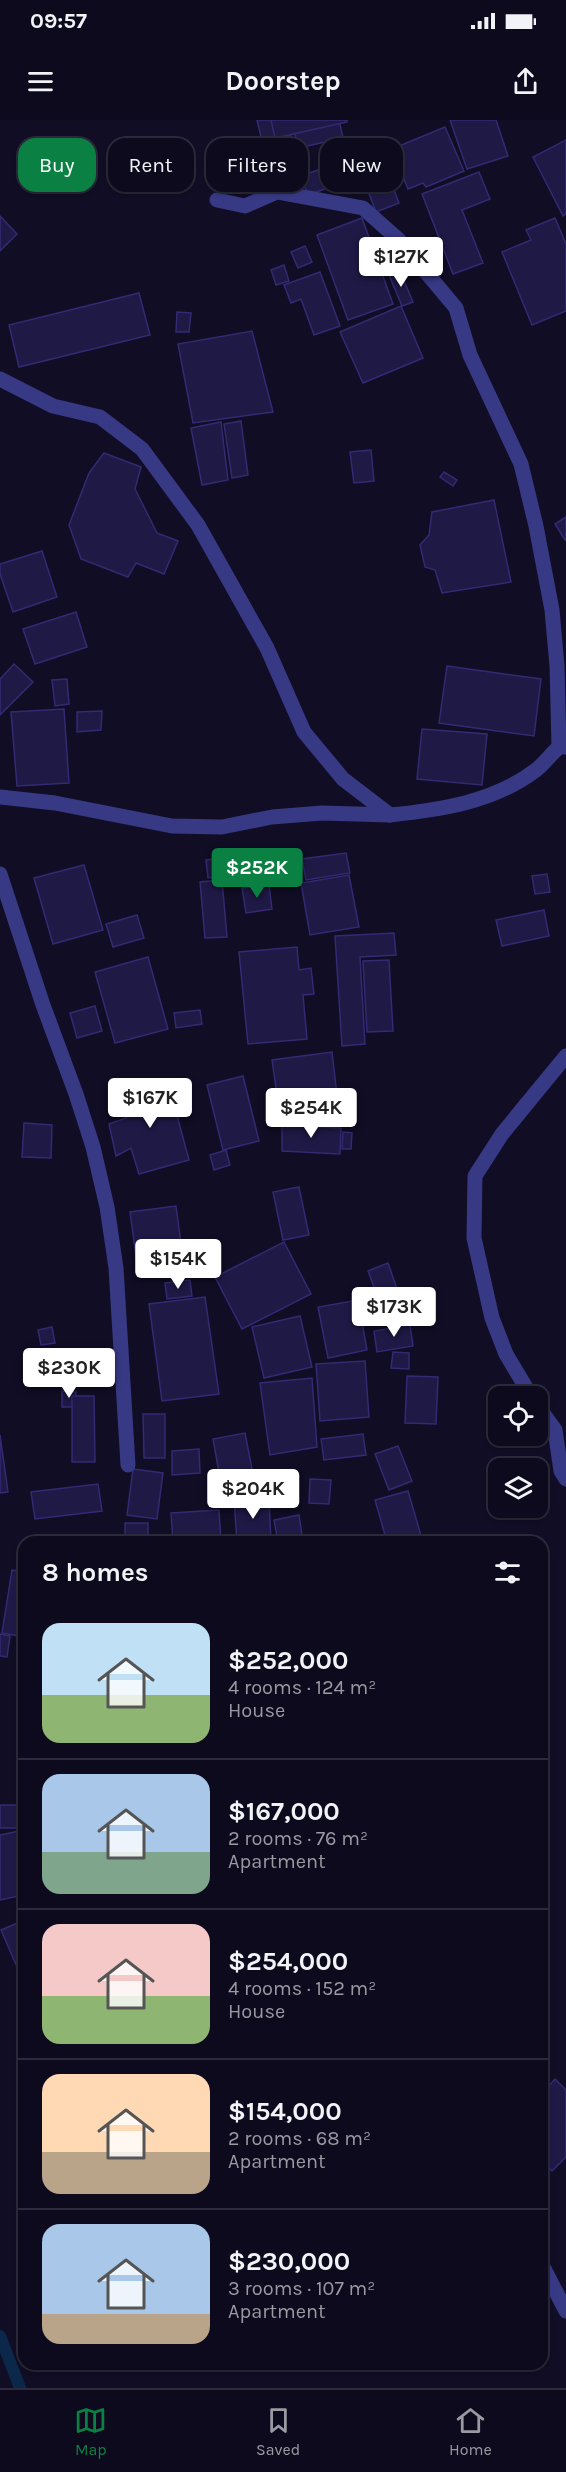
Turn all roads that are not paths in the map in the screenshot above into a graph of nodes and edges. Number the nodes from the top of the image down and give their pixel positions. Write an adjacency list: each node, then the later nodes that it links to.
1 (217, 200): 3 (street)
2 (0, 379): 5 (street)
3 (562, 747): 5 (street)
4 (0, 797): 5 (street)
5 (390, 815)
6 (0, 874): 10 (street)
7 (566, 1056): 8 (street)
8 (525, 1386)
9 (548, 1420): 11 (street)
10 (128, 1465)
11 (566, 1479)
12 (548, 2276): 13 (street)
13 (566, 2311)

